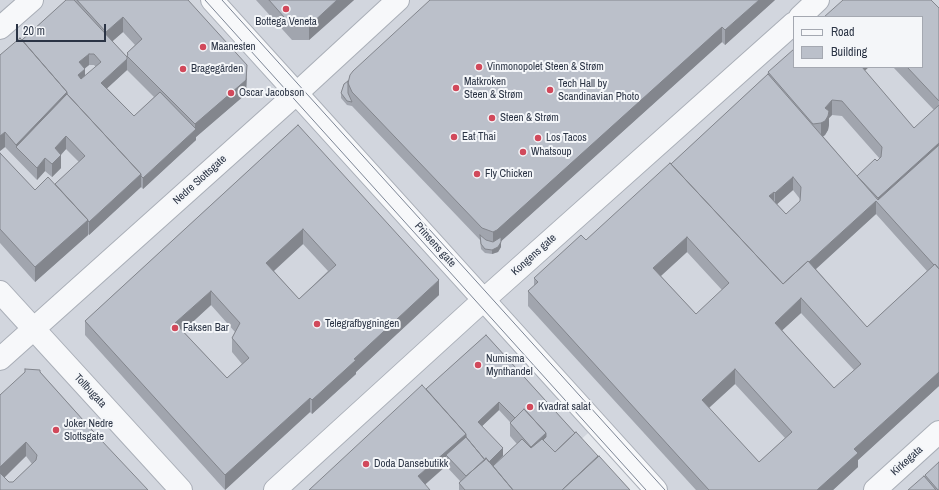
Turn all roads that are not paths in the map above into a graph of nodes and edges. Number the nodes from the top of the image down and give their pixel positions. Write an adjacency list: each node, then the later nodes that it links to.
1 (32, 0): 7 (street)
2 (212, 0): 8 (street, Prinsens gate)
3 (398, 0): 8 (street, Nedre Slottsgate)
4 (818, 0): 5 (street)
5 (801, 16)
6 (793, 24): 10 (street, Kongens gate)
7 (0, 28)
8 (297, 93): 10 (street, Prinsens gate); 11 (street, Nedre Slottsgate)
9 (0, 292): 11 (street, Tollbugata)
10 (484, 299): 15 (street, Kongens gate); 16 (street, Prinsens gate)
11 (33, 329): 12 (street, Nedre Slottsgate); 14 (street, Tollbugata)
12 (0, 359)
13 (939, 432): 17 (street, Kirkegata)
14 (181, 490)
15 (275, 490)
16 (656, 490)
17 (875, 490)

